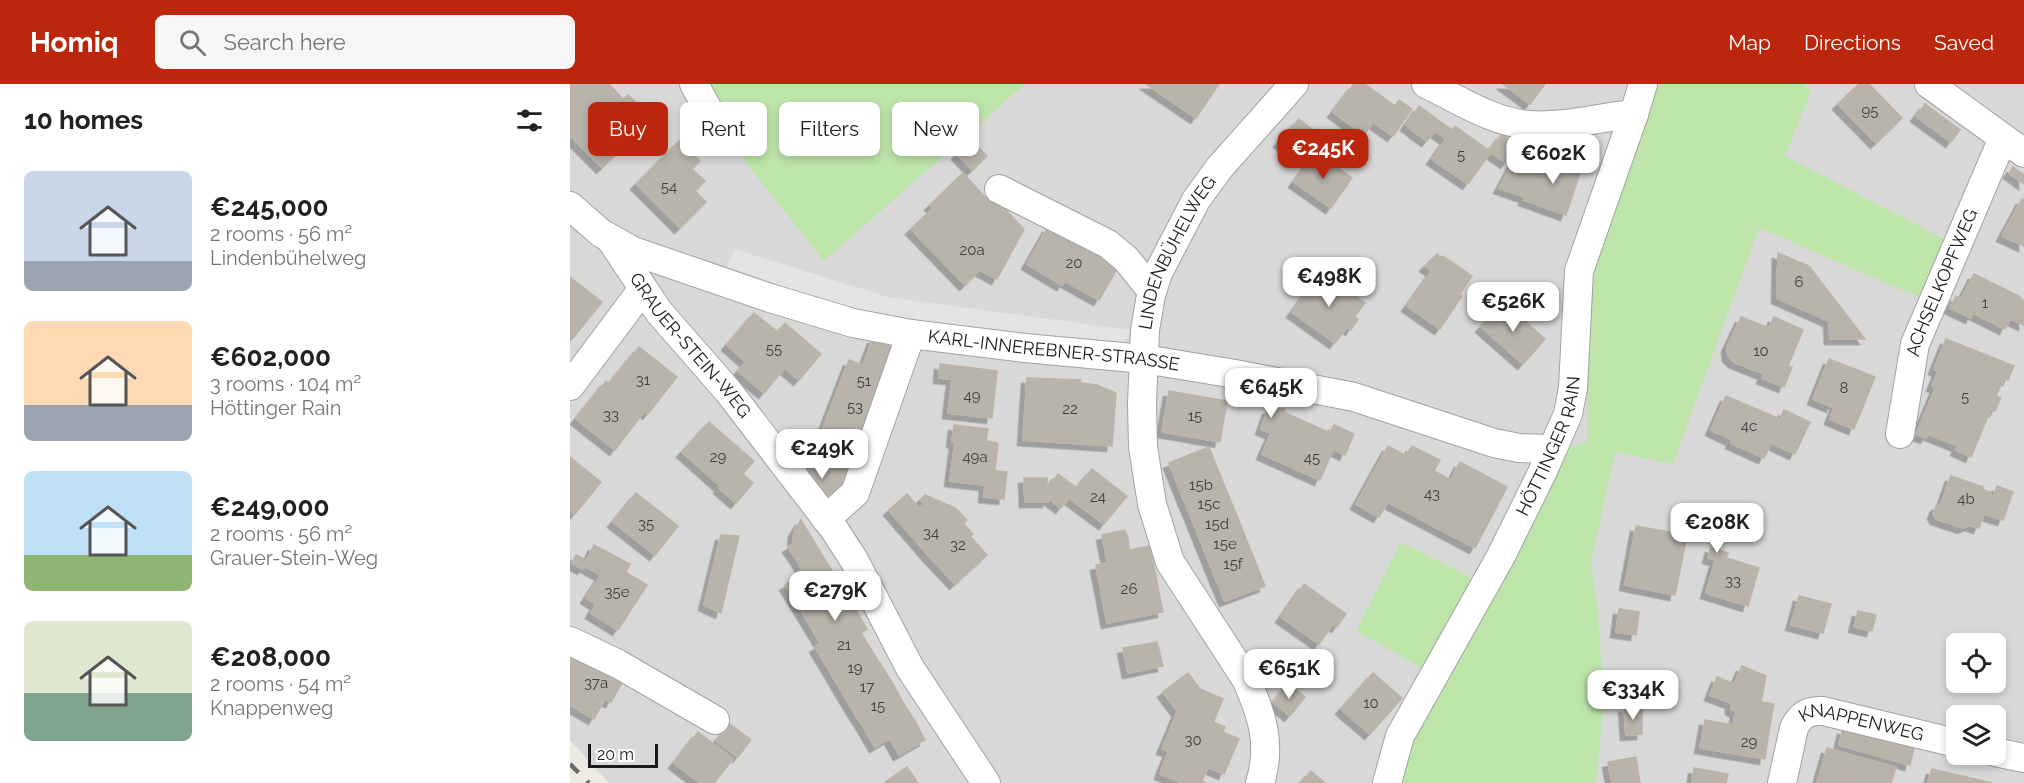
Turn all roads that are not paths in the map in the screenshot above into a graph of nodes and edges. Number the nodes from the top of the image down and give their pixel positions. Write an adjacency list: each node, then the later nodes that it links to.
1 (694, 84): 6 (street)
2 (1294, 84): 13 (street, LINDENBÜHELWEG)
3 (1426, 84): 7 (street)
4 (1643, 84): 7 (street, HÖTTINGER RAIN)
5 (1929, 84): 8 (street)
6 (704, 102)
7 (1634, 114): 18 (street, HÖTTINGER RAIN)
8 (2013, 146): 17 (street, ACHSELKOPFWEG)
9 (999, 189): 13 (street)
10 (570, 206): 11 (street, KARL-INNEREBNER-STRASSE)
11 (611, 240): 12 (street, GRAUER-STEIN-WEG); 14 (street, KARL-INNEREBNER-STRASSE)
12 (642, 291): 16 (street); 19 (street, GRAUER-STEIN-WEG)
13 (1152, 291): 15 (street, LINDENBÜHELWEG)
14 (911, 334): 15 (street, KARL-INNEREBNER-STRASSE); 19 (street)
15 (1144, 359): 18 (street, KARL-INNEREBNER-STRASSE); 26 (street, LINDENBÜHELWEG)
16 (570, 386)
17 (1900, 434)
18 (1552, 449): 27 (street, HÖTTINGER RAIN)
19 (826, 519): 25 (street, GRAUER-STEIN-WEG)
20 (570, 641): 21 (street)
21 (715, 720)
22 (1946, 740): 28 (street, KNAPPENWEG)
23 (2006, 754): 24 (street)
24 (2024, 758)
25 (986, 783)
26 (1260, 783)
27 (1387, 783)
28 (1782, 783)

